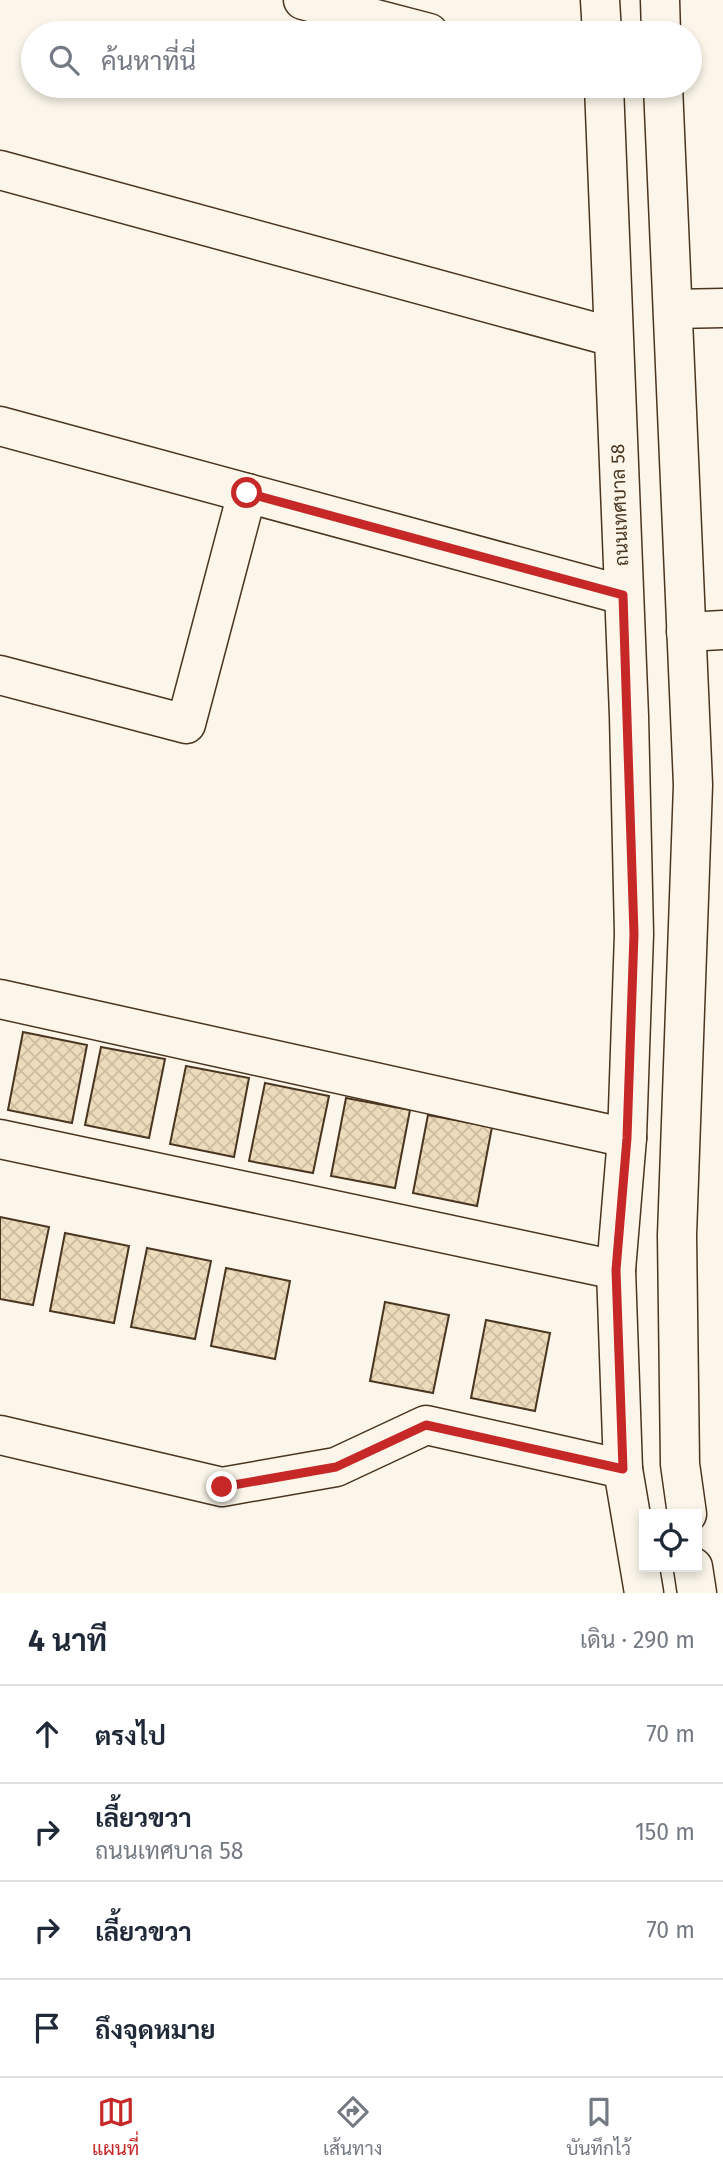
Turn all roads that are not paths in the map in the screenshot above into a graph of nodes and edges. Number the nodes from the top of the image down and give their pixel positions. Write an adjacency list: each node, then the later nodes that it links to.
1 (303, 0): 4 (street)
2 (600, 0): 5 (street)
3 (660, 0): 6 (street)
4 (383, 21)
5 (601, 21)
6 (661, 21)
7 (605, 98): 12 (street, ถนนเทศบาล 58)
8 (664, 98): 11 (street)
9 (0, 170): 12 (street)
10 (723, 308): 11 (street)
11 (673, 309): 17 (street)
12 (613, 337): 15 (street, ถนนเทศบาล 58)
13 (0, 426): 14 (street)
14 (247, 493): 15 (street); 18 (street)
15 (623, 595): 20 (street, ถนนเทศบาล 58)
16 (723, 629): 17 (street)
17 (685, 632): 25 (street)
18 (0, 675)
19 (0, 999): 20 (street)
20 (627, 1138): 22 (street, ถนนเทศบาล 58)
21 (0, 1139): 22 (street)
22 (616, 1270): 24 (street, ถนนเทศบาล 58)
23 (0, 1435): 24 (street)
24 (623, 1469): 27 (street, ถนนเทศบาล 58)
25 (686, 1509)
26 (694, 1572): 28 (street)
27 (644, 1593)
28 (696, 1593)

